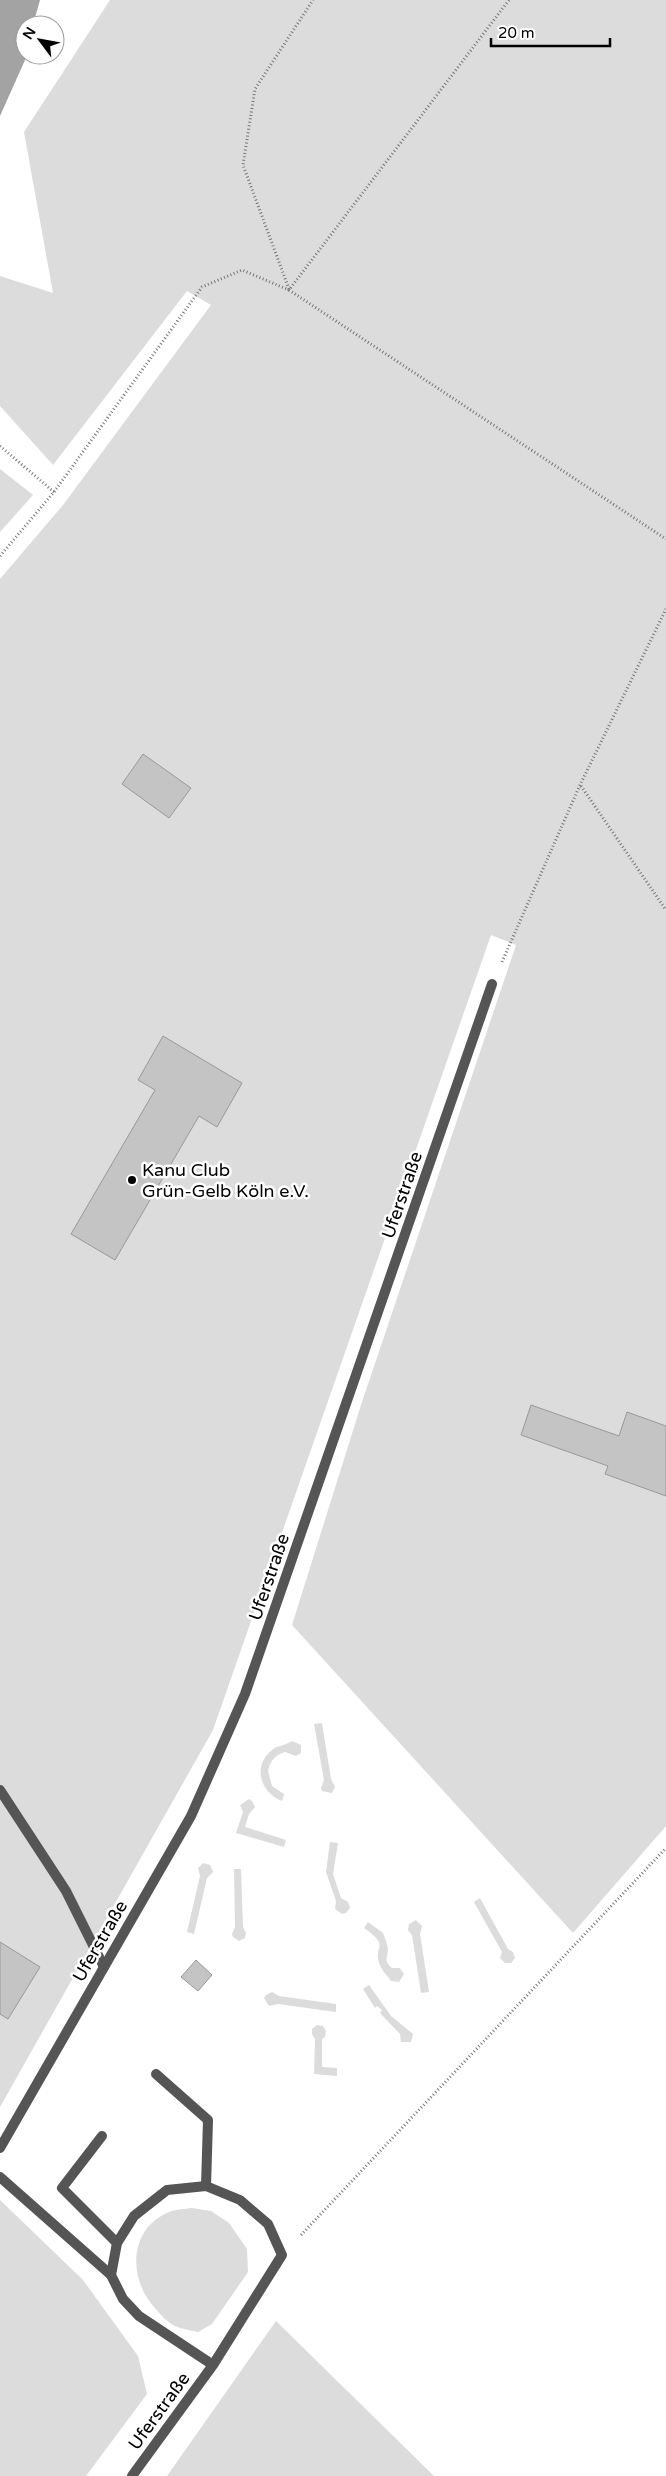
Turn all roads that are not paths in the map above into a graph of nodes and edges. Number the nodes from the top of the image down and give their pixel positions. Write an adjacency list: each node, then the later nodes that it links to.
1 (492, 984): 3 (street, Uferstraße)
2 (0, 1790): 3 (street)
3 (104, 1967): 6 (street, Uferstraße)
4 (156, 2074): 8 (street)
5 (102, 2136): 9 (street)
6 (0, 2148)
7 (0, 2177): 10 (street, Uferstraße)
8 (206, 2186): 9 (street); 11 (street, Uferstraße)
9 (117, 2243): 10 (street)
10 (111, 2275): 11 (street, Uferstraße)
11 (212, 2365): 12 (street, Uferstraße)
12 (132, 2476)

